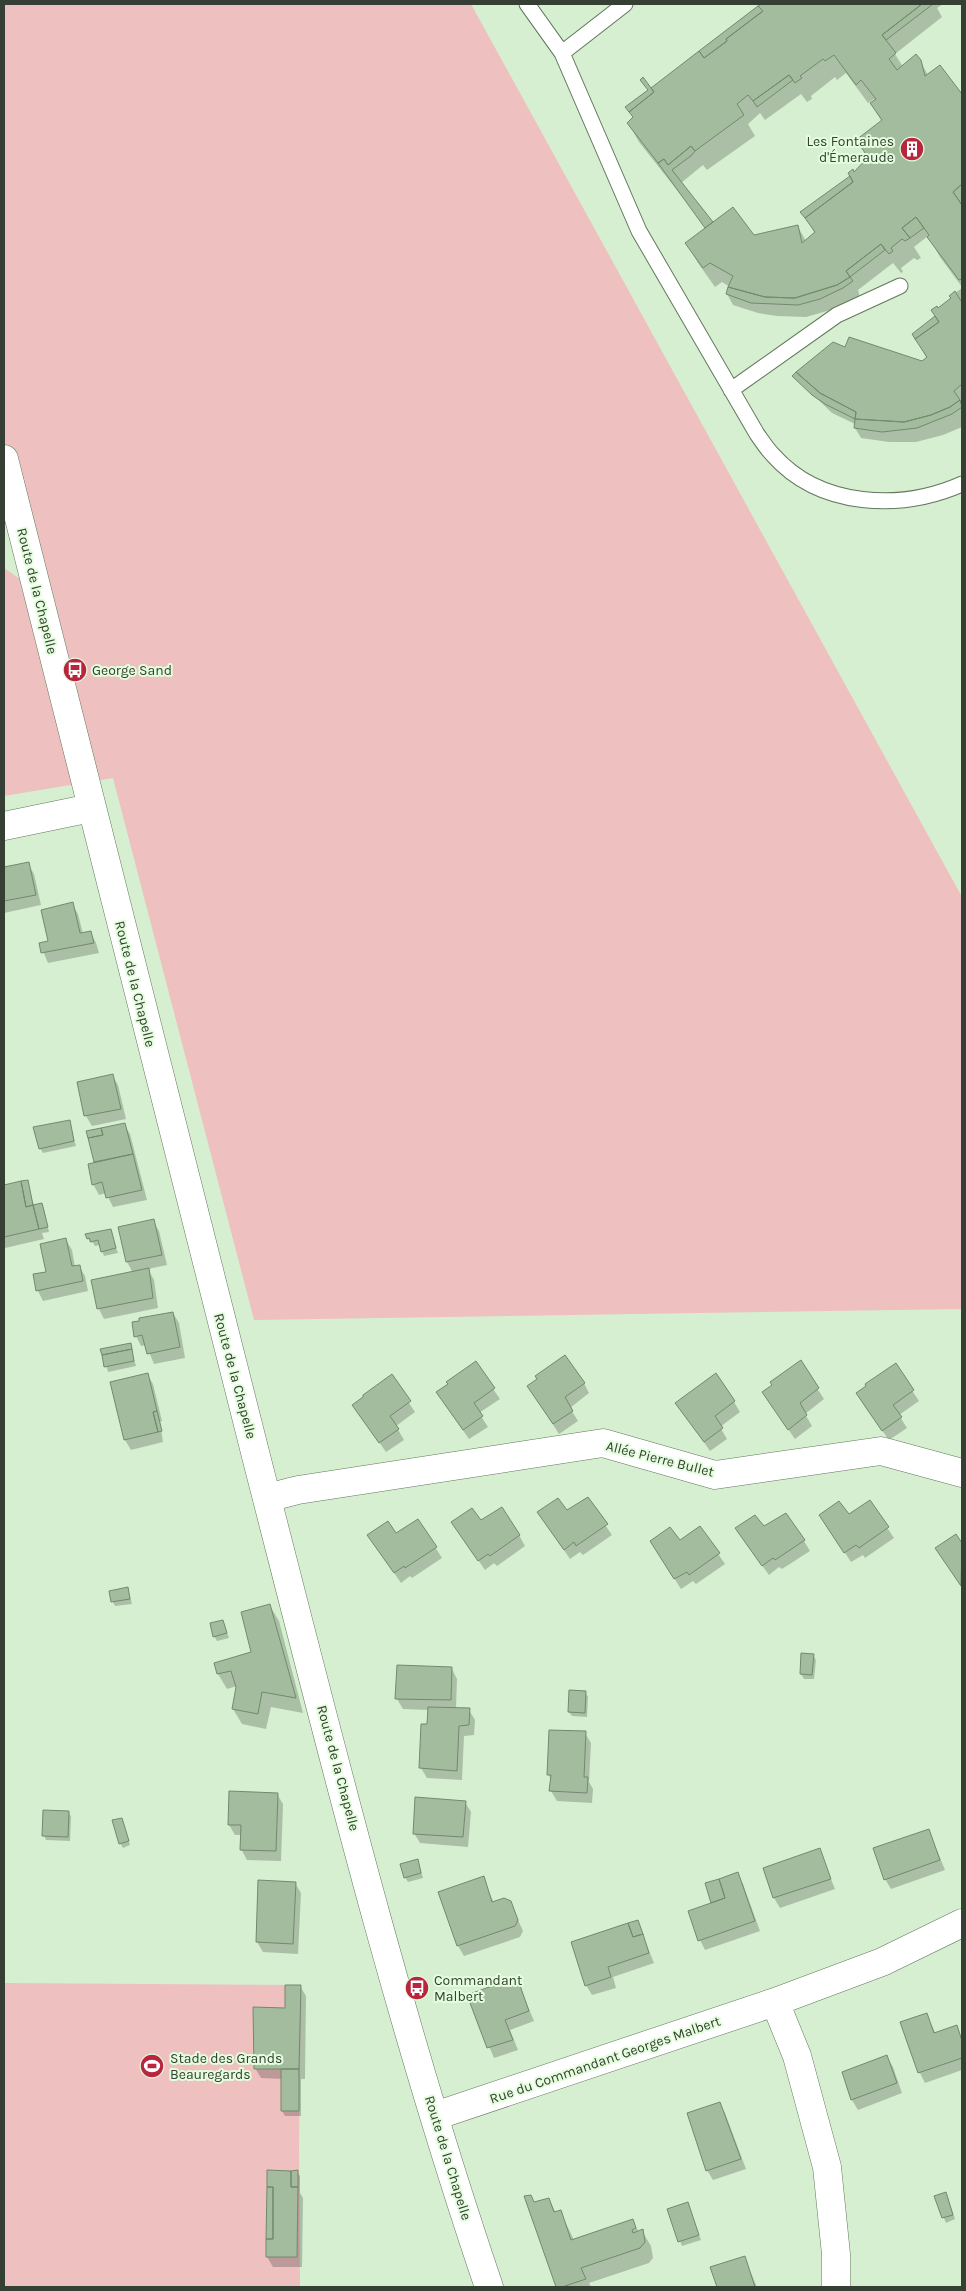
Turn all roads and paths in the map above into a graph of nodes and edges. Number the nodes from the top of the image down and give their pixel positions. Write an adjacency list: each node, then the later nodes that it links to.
1 (527, 4): 3 (lane)
2 (625, 4): 3 (lane)
3 (562, 53): 5 (lane)
4 (900, 286): 5 (lane)
5 (731, 390): 7 (lane)
6 (5, 473): 8 (main road, Route de la Chapelle)
7 (962, 484)
8 (91, 808): 9 (main road); 11 (main road, Route de la Chapelle)
9 (4, 826)
10 (962, 1473): 11 (main road, Allée Pierre Bullet)
11 (267, 1498): 14 (main road, Route de la Chapelle)
12 (962, 1922): 13 (main road, Rue du Commandant Georges Malbert)
13 (775, 2002): 14 (main road, Rue du Commandant Georges Malbert); 16 (main road)
14 (435, 2116): 15 (main road, Route de la Chapelle)
15 (490, 2287)
16 (836, 2287)

